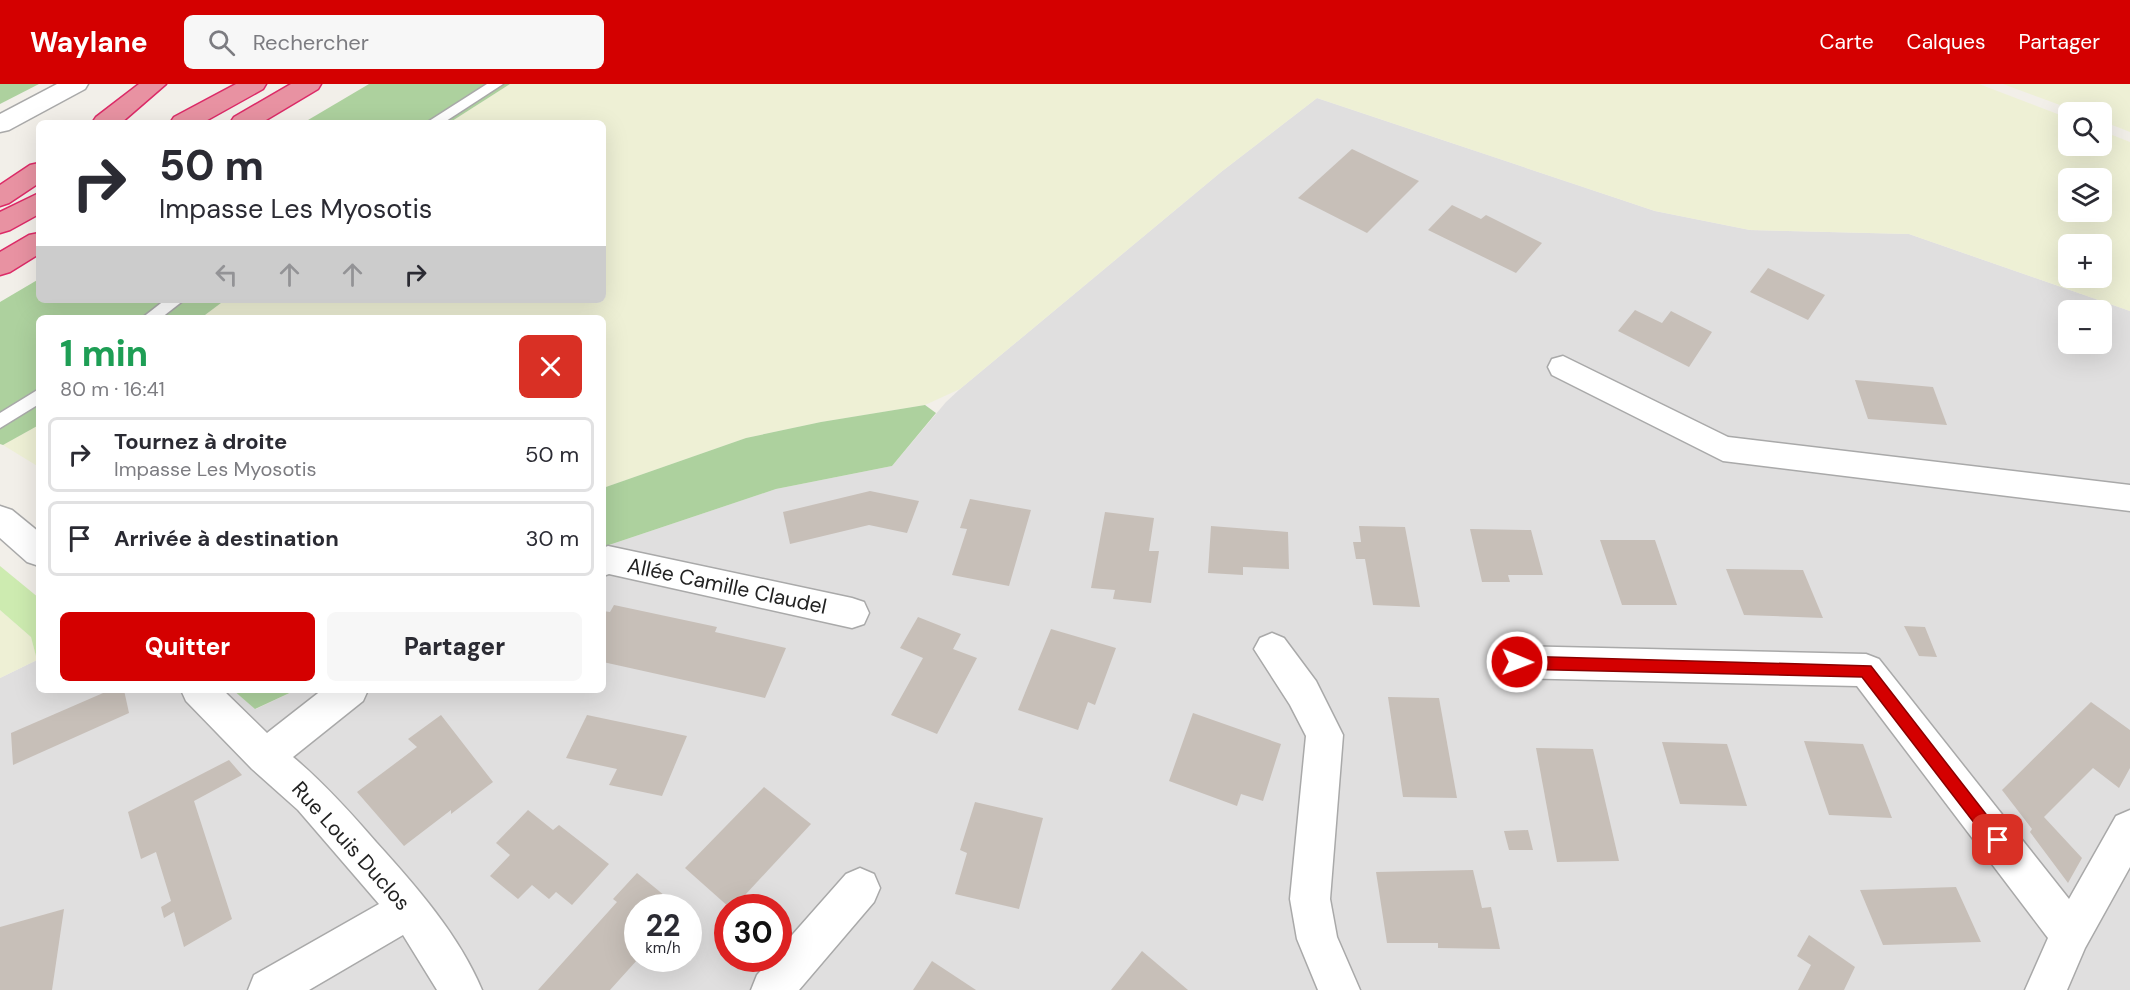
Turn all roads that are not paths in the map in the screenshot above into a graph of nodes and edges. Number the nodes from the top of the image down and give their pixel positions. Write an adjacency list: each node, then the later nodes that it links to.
1 (76, 84): 10 (street)
2 (154, 84): 6 (highway)
3 (254, 84): 7 (highway)
4 (309, 84): 8 (highway)
5 (496, 84): 9 (lane)
6 (109, 120)
7 (188, 120)
8 (248, 120)
9 (438, 120)
10 (0, 124)
11 (36, 173): 12 (highway)
12 (0, 197)
13 (36, 204): 14 (highway)
14 (0, 224)
15 (36, 244): 16 (highway)
16 (0, 265)
17 (172, 303): 18 (lane)
18 (154, 315)
19 (1563, 367): 22 (street)
20 (36, 397): 21 (lane)
21 (0, 422)
22 (2130, 498)
23 (0, 519): 24 (street)
24 (36, 549)
25 (606, 561): 26 (street, Allée Camille Claudel)
26 (852, 613)
27 (1272, 649): 39 (street)
28 (1517, 662): 35 (street)
29 (202, 693): 31 (street, Rue Louis Duclos)
30 (346, 693): 31 (street)
31 (265, 757): 34 (street, Rue Louis Duclos)
32 (2130, 829): 35 (street)
33 (860, 888): 38 (street)
34 (410, 909): 36 (street); 37 (street, Rue Louis Duclos)
35 (2071, 934): 40 (street)
36 (269, 990)
37 (461, 990)
38 (772, 990)
39 (1339, 990)
40 (2046, 990)

